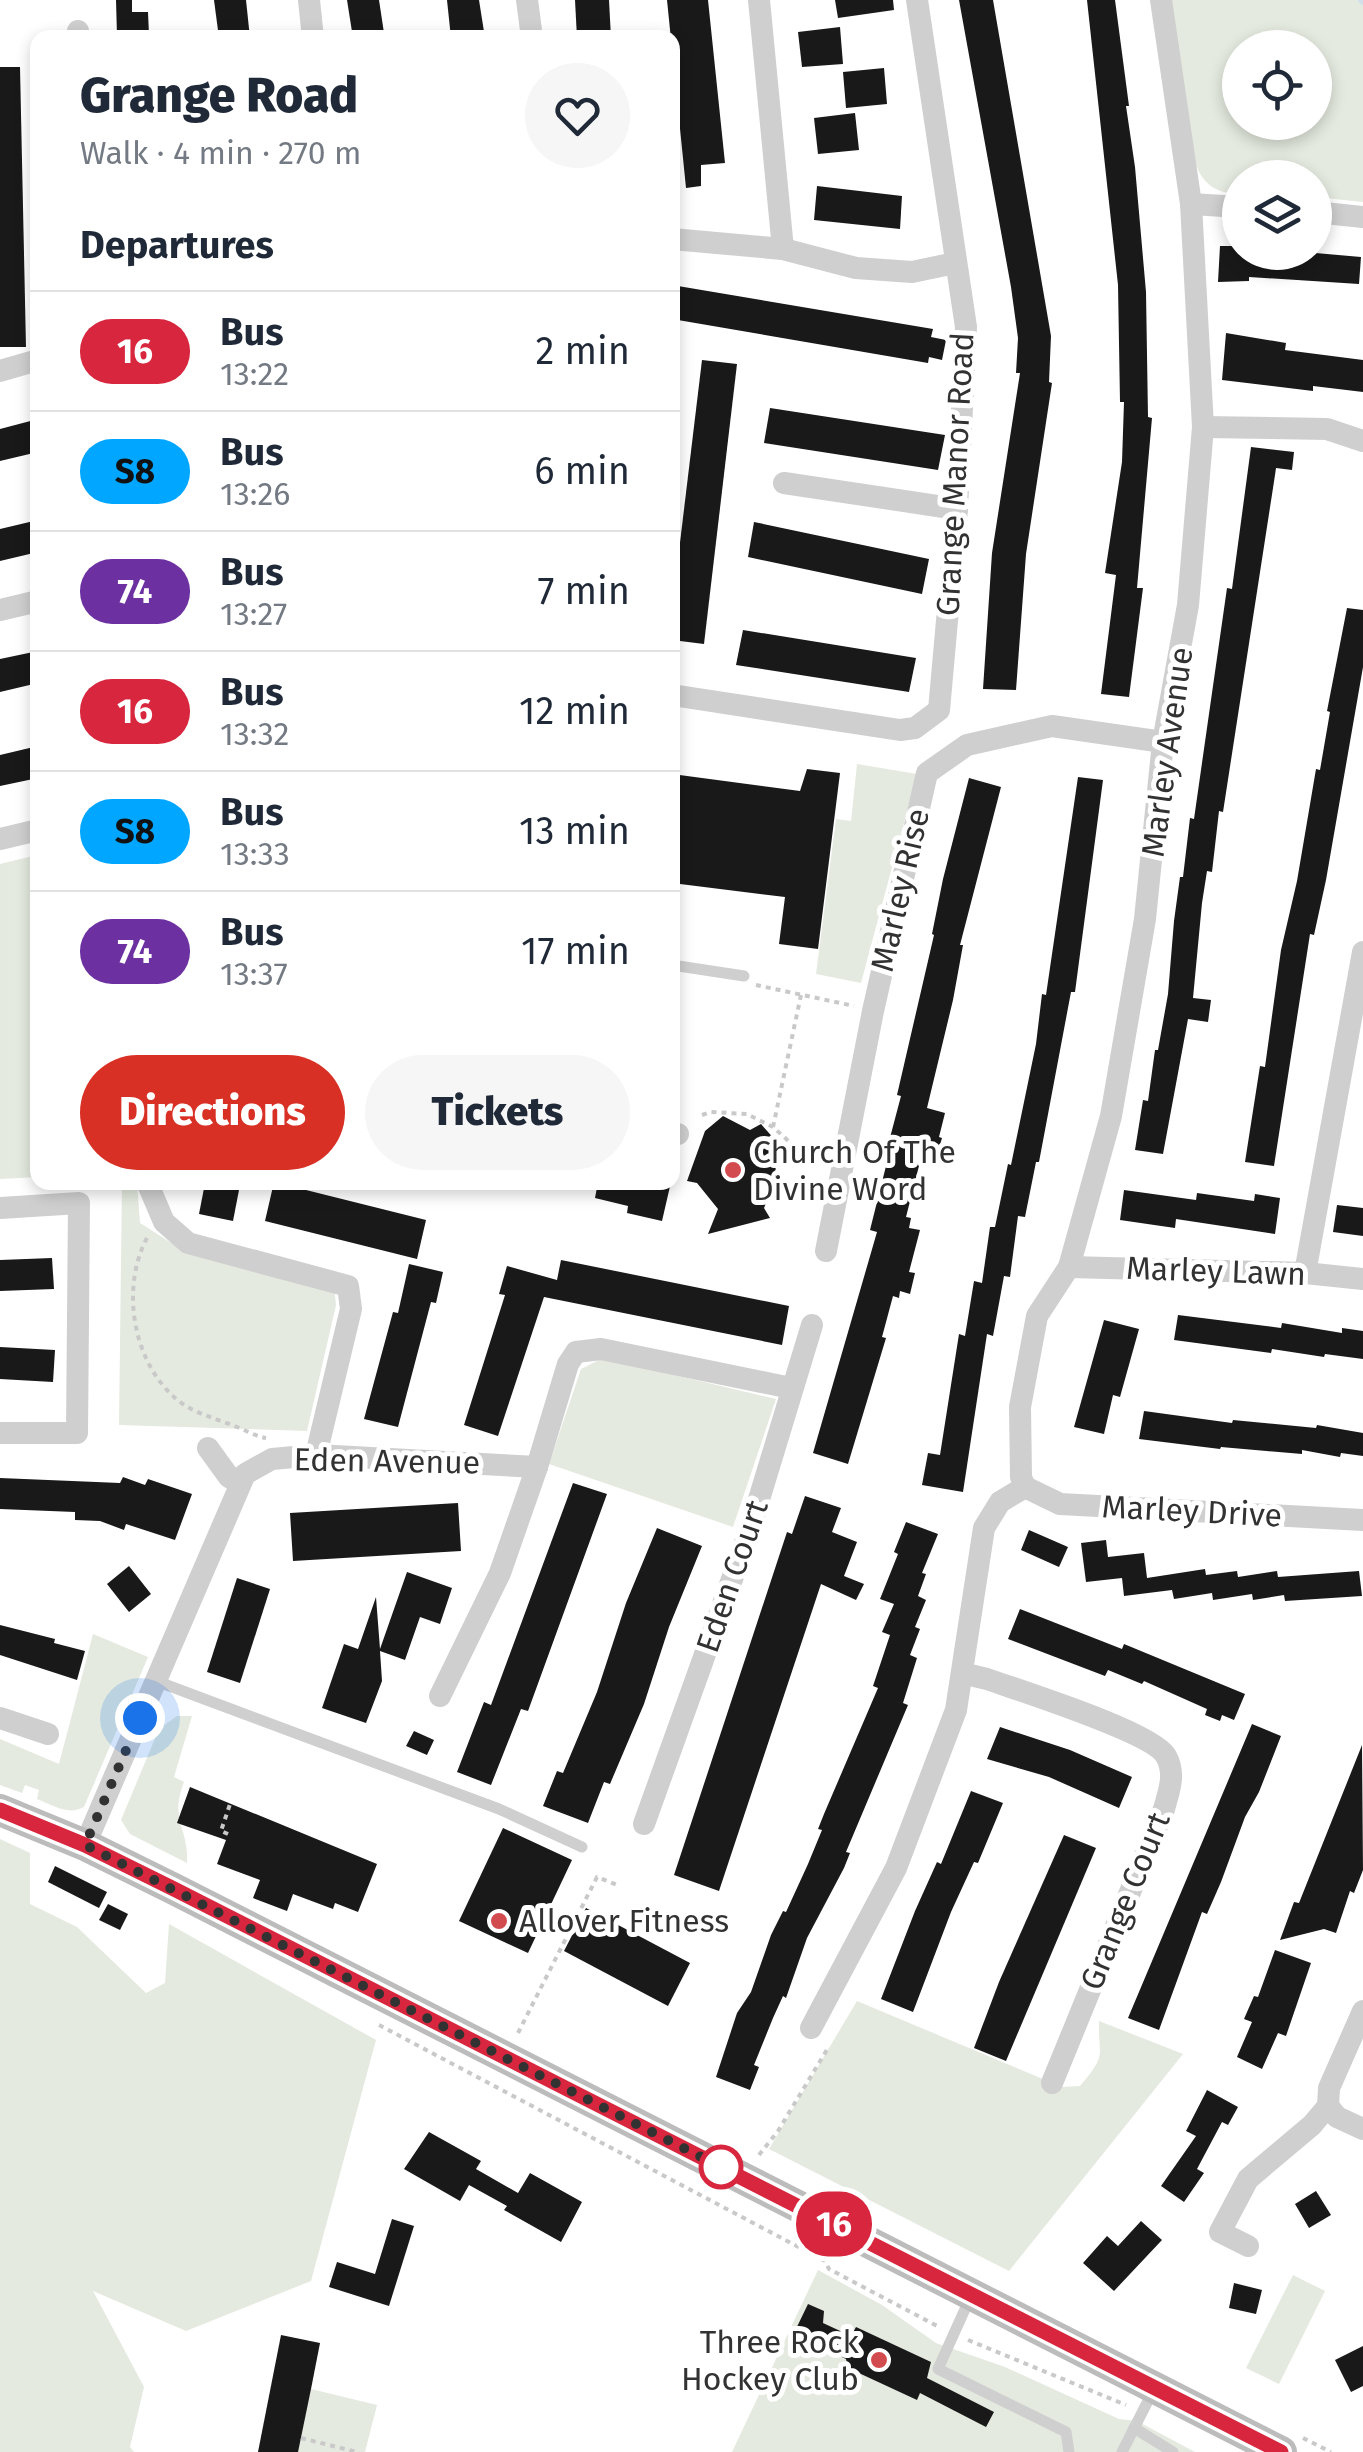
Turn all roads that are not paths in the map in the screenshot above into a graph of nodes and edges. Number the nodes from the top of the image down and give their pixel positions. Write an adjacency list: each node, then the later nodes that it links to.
1 (309, 0): 6 (street)
2 (527, 0): 7 (street)
3 (759, 0): 13 (street)
4 (917, 0): 14 (street, Grange Manor Road)
5 (1161, 0): 8 (street, Marley Avenue)
6 (312, 30)
7 (531, 30)
8 (1191, 204): 9 (street); 17 (street, Marley Avenue)
9 (1222, 206)
10 (1332, 214): 11 (street)
11 (1363, 218)
12 (680, 240): 13 (street)
13 (783, 250): 14 (street)
14 (955, 262): 20 (street, Grange Manor Road)
15 (30, 362): 16 (street)
16 (0, 371)
17 (1203, 427): 18 (street); 24 (street, Marley Avenue)
18 (1363, 441)
19 (784, 483): 20 (street)
20 (958, 509): 23 (street, Grange Manor Road)
21 (30, 603): 22 (street)
22 (0, 610)
23 (680, 696)
24 (1163, 742): 32 (street, Marley Rise); 33 (street, Marley Avenue)
25 (30, 832): 26 (street)
26 (0, 840)
27 (1363, 952): 34 (street)
28 (680, 966): 29 (lane)
29 (748, 976)
30 (151, 1190): 40 (street)
31 (0, 1208): 38 (street)
32 (826, 1251)
33 (1069, 1267): 34 (street, Marley Lawn); 43 (street, Marley Avenue)
34 (1305, 1273): 35 (street, Marley Lawn)
35 (1363, 1279)
36 (812, 1325): 37 (street, Eden Court)
37 (791, 1388): 41 (street); 51 (street, Eden Court)
38 (0, 1433)
39 (208, 1448): 42 (street)
40 (316, 1455): 41 (street, Eden Avenue); 42 (street, Eden Avenue)
41 (536, 1467): 47 (street)
42 (242, 1478): 46 (street)
43 (1024, 1487): 44 (street, Marley Drive); 45 (street)
44 (1363, 1520)
45 (962, 1673): 55 (street); 56 (street, Grange Court)
46 (156, 1681): 52 (street); 53 (lane)
47 (440, 1696)
48 (0, 1718): 49 (street)
49 (48, 1734)
50 (0, 1810): 52 (main road)
51 (644, 1824)
52 (85, 1845): 60 (main road)
53 (582, 1848)
54 (1363, 2011): 57 (street)
55 (811, 2028)
56 (1052, 2082)
57 (1328, 2106): 58 (street); 59 (street)
58 (1363, 2128)
59 (1248, 2246)
60 (972, 2294): 61 (main road); 63 (lane)
61 (1148, 2399): 62 (lane); 66 (main road)
62 (1134, 2428): 64 (lane); 65 (lane)
63 (1069, 2452)
64 (1122, 2452)
65 (1173, 2452)
66 (1281, 2452)

